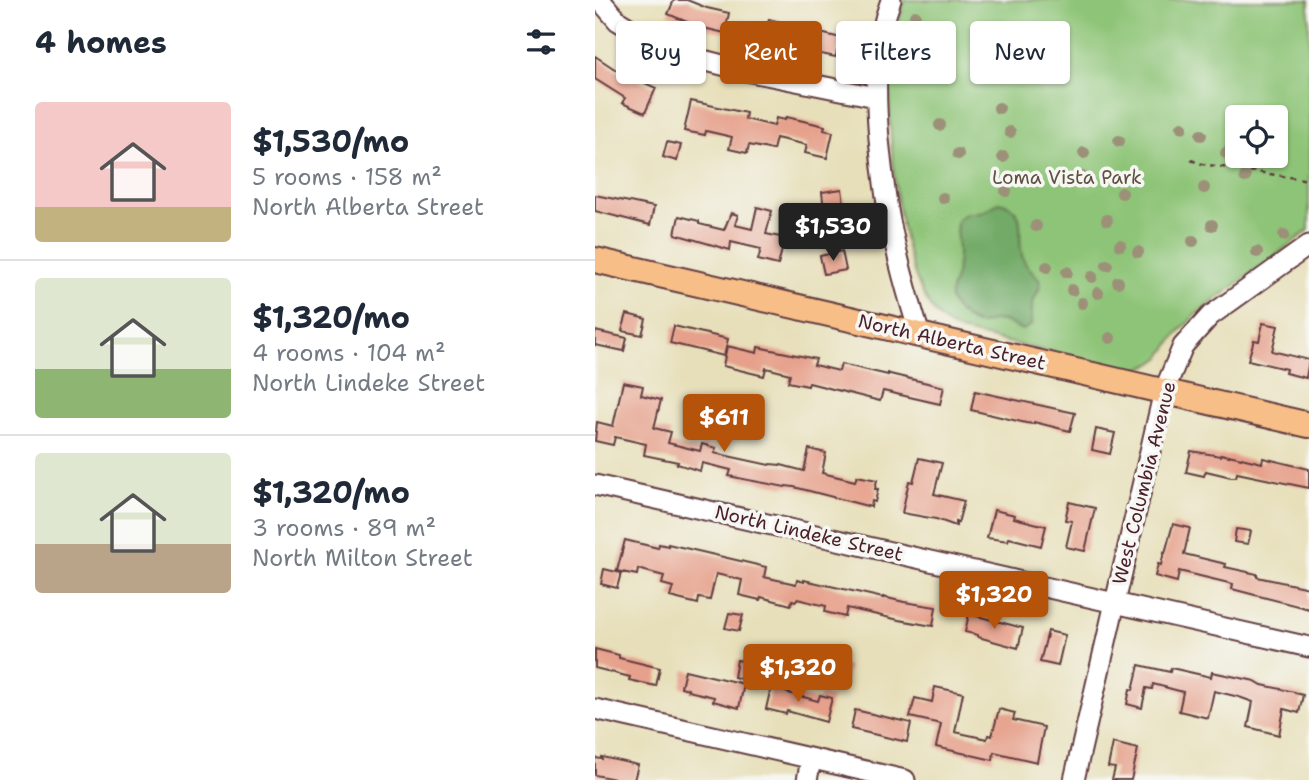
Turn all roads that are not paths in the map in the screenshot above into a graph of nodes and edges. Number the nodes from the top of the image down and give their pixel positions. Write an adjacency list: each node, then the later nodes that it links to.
1 (600, 0): 3 (street)
2 (891, 0): 3 (street)
3 (876, 97): 6 (street)
4 (1309, 245): 7 (street, West Columbia Avenue)
5 (595, 260): 6 (main road, North Alberta Street)
6 (920, 335): 7 (main road, North Alberta Street)
7 (1164, 391): 8 (main road, North Alberta Street); 10 (street, West Columbia Avenue)
8 (1309, 425)
9 (595, 485): 10 (street, North Lindeke Street)
10 (1114, 602): 11 (street, North Lindeke Street); 16 (street, West Columbia Avenue)
11 (1309, 647)
12 (595, 709): 13 (street)
13 (811, 760): 14 (street); 15 (street)
14 (807, 780)
15 (905, 780)
16 (1074, 780)

